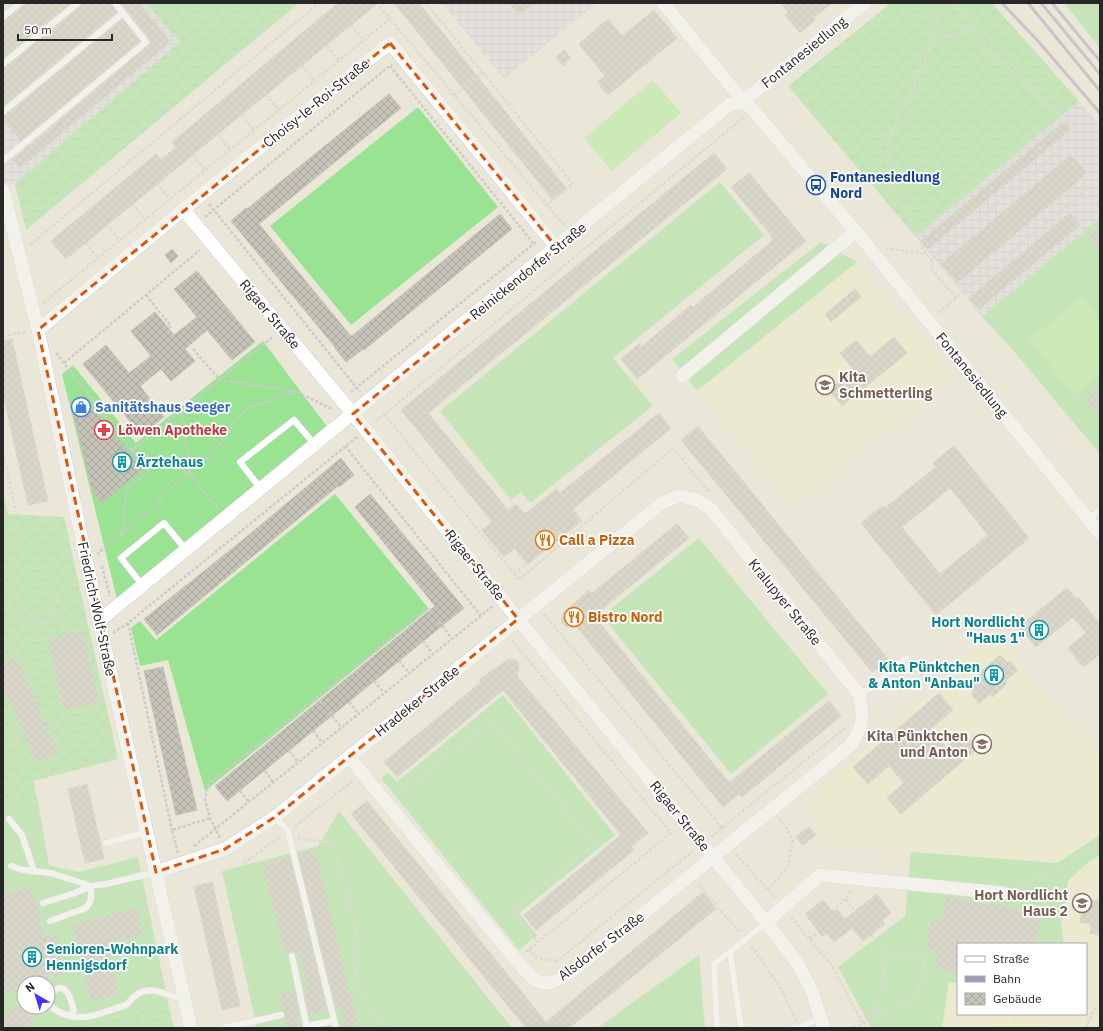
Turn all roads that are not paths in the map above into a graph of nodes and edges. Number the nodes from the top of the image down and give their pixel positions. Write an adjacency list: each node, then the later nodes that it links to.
1 (20, 3): 7 (lane)
2 (78, 3): 8 (lane)
3 (115, 3): 6 (lane)
4 (663, 3): 9 (street, Fontanesiedlung)
5 (866, 3): 9 (street, Fontanesiedlung)
6 (123, 13): 10 (lane); 11 (lane)
7 (3, 17)
8 (3, 64)
9 (748, 106): 14 (street, Fontanesiedlung); 15 (street, Reinickendorfer Straße)
10 (3, 112)
11 (3, 161)
12 (3, 190): 16 (street, Friedrich-Wolf-Straße)
13 (184, 209): 15 (street, Choisy-le-Roi-Straße); 16 (street, Choisy-le-Roi-Straße); 18 (street, Rigaer Straße)
14 (855, 232): 17 (street); 23 (street, Fontanesiedlung)
15 (556, 248): 18 (street, Reinickendorfer Straße)
16 (38, 330): 28 (street, Friedrich-Wolf-Straße)
17 (682, 376)
18 (353, 414): 19 (street, Reinickendorfer Straße); 27 (street, Rigaer Straße)
19 (315, 445): 20 (street, Reinickendorfer Straße); 20 (lane)
20 (261, 489): 25 (street, Reinickendorfer Straße)
21 (662, 502): 27 (street, Hradeker Straße); 30 (street, Kralupyer Straße)
22 (1100, 510): 23 (lane)
23 (1088, 520): 24 (street, Fontanesiedlung)
24 (1100, 534)
25 (186, 550): 26 (street, Reinickendorfer Straße); 26 (lane)
26 (143, 586): 28 (street, Reinickendorfer Straße)
27 (518, 619): 32 (street, Hradeker Straße); 37 (street, Rigaer Straße)
28 (99, 622): 35 (street, Friedrich-Wolf-Straße)
29 (906, 658): 30 (lane)
30 (859, 694): 31 (street, Kralupyer Straße)
31 (851, 745): 37 (street, Alsdorfer Straße)
32 (350, 757): 33 (street, Hradeker Straße); 37 (street, Alsdorfer Straße)
33 (276, 816): 40 (street, Hradeker Straße); 53 (lane)
34 (9, 819): 39 (lane)
35 (147, 832): 36 (lane); 40 (street, Friedrich-Wolf-Straße)
36 (106, 843)
37 (713, 857): 45 (street, Rigaer Straße)
38 (12, 866): 39 (lane)
39 (34, 871): 41 (lane)
40 (156, 872): 41 (lane); 49 (street, Friedrich-Wolf-Straße)
41 (91, 886): 43 (lane); 44 (lane)
42 (1003, 893): 45 (street)
43 (43, 903)
44 (50, 920)
45 (766, 922): 46 (lane); 54 (street, Rigaer Straße)
46 (730, 952): 59 (lane); 60 (lane)
47 (292, 956): 55 (lane)
48 (56, 989): 52 (lane)
49 (184, 999): 52 (lane); 56 (street, Friedrich-Wolf-Straße)
50 (56, 1010): 52 (lane)
51 (281, 1015): 57 (lane)
52 (70, 1016)
53 (334, 1021): 55 (lane); 58 (lane)
54 (822, 1023): 61 (lane)
55 (306, 1027)
56 (191, 1028)
57 (223, 1028)
58 (336, 1028)
59 (717, 1028)
60 (741, 1028)
61 (792, 1028)

